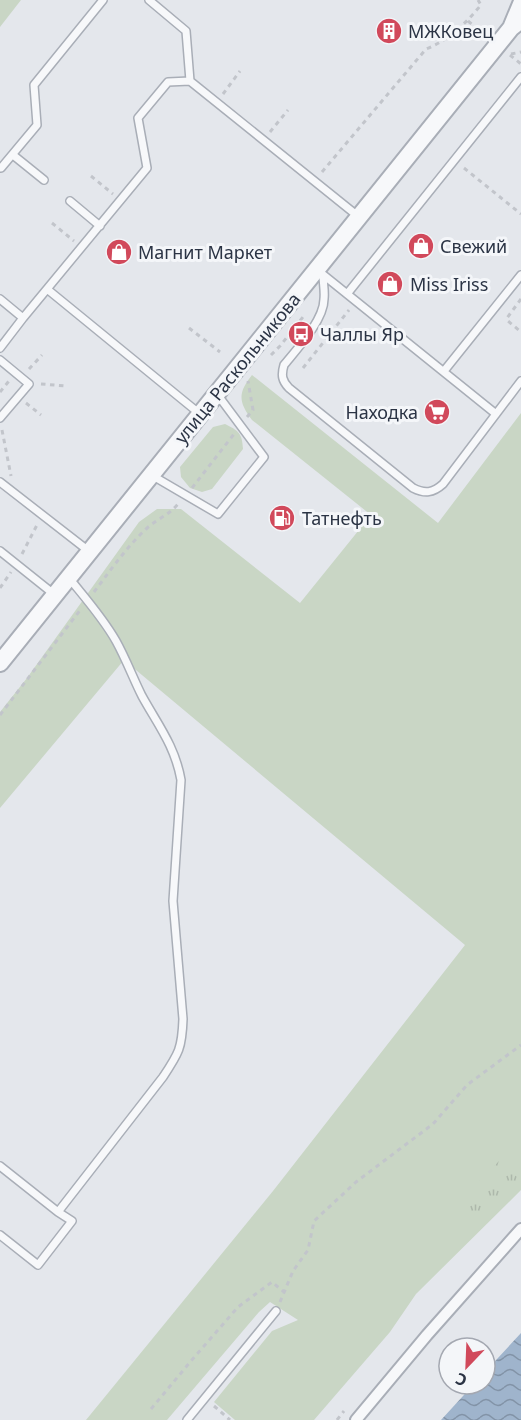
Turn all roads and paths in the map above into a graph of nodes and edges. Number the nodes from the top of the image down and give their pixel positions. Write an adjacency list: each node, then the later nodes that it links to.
1 (103, 0): 16 (lane)
2 (149, 0): 12 (lane)
3 (478, 0): 5 (path)
4 (521, 4): 6 (street, улица Раскольникова)
5 (468, 21): 7 (path); 21 (path)
6 (516, 24): 25 (street, улица Раскольникова)
7 (478, 30)
8 (521, 52): 9 (path)
9 (521, 64)
10 (240, 71): 13 (path)
11 (521, 77): 17 (lane)
12 (190, 81): 13 (lane); 22 (lane)
13 (217, 102): 15 (lane)
14 (288, 110): 15 (path)
15 (264, 140): 21 (lane)
16 (13, 155): 18 (lane); 20 (lane)
17 (454, 160): 24 (path); 32 (lane)
18 (0, 168)
19 (91, 176): 22 (path)
20 (44, 180)
21 (314, 180): 25 (lane)
22 (121, 200): 27 (lane)
23 (70, 201): 27 (lane)
24 (521, 214)
25 (360, 217): 29 (street, улица Раскольникова)
26 (52, 223): 28 (path)
27 (100, 226): 28 (lane)
28 (82, 247): 31 (lane)
29 (320, 272): 32 (lane); 47 (street, улица Раскольникова); 50 (lane)
30 (521, 275): 42 (lane)
31 (47, 289): 35 (lane); 49 (lane)
32 (347, 294): 42 (lane)
33 (0, 299): 35 (lane)
34 (521, 299): 37 (path)
35 (23, 318): 38 (lane)
36 (189, 328): 39 (path)
37 (521, 332)
38 (0, 348)
39 (220, 352)
40 (42, 355): 43 (path)
41 (0, 360): 43 (lane)
42 (444, 371): 50 (lane)
43 (21, 378): 45 (lane)
44 (521, 381): 50 (lane)
45 (29, 384): 46 (path); 48 (lane)
46 (66, 386)
47 (217, 394): 49 (street, улица Раскольникова); 54 (lane)
48 (18, 397): 51 (path); 52 (lane)
49 (200, 414): 54 (street, улица Раскольникова)
50 (496, 414)
51 (41, 415)
52 (0, 418)
53 (2, 430): 56 (path)
54 (151, 474): 60 (street, улица Раскольникова)
55 (0, 482): 56 (lane)
56 (14, 493): 57 (lane)
57 (36, 511): 60 (lane); 61 (path)
58 (159, 521): 65 (path)
59 (0, 551): 61 (lane)
60 (90, 552): 62 (street, улица Раскольникова)
61 (16, 565): 63 (path); 64 (lane)
62 (69, 578): 64 (street, улица Раскольникова); 65 (lane)
63 (0, 588)
64 (55, 595): 66 (street, улица Раскольникова)
65 (88, 600): 67 (path); 70 (lane)
66 (3, 655)
67 (0, 715)
68 (521, 1045): 73 (path)
69 (0, 1166): 70 (lane)
70 (58, 1212): 72 (lane)
71 (521, 1229): 79 (street)
72 (0, 1235)
73 (284, 1292): 74 (path); 76 (path)
74 (276, 1311): 75 (lane)
75 (206, 1399): 77 (lane); 78 (path)
76 (151, 1409)
77 (187, 1420)
78 (230, 1420)
79 (356, 1420)

